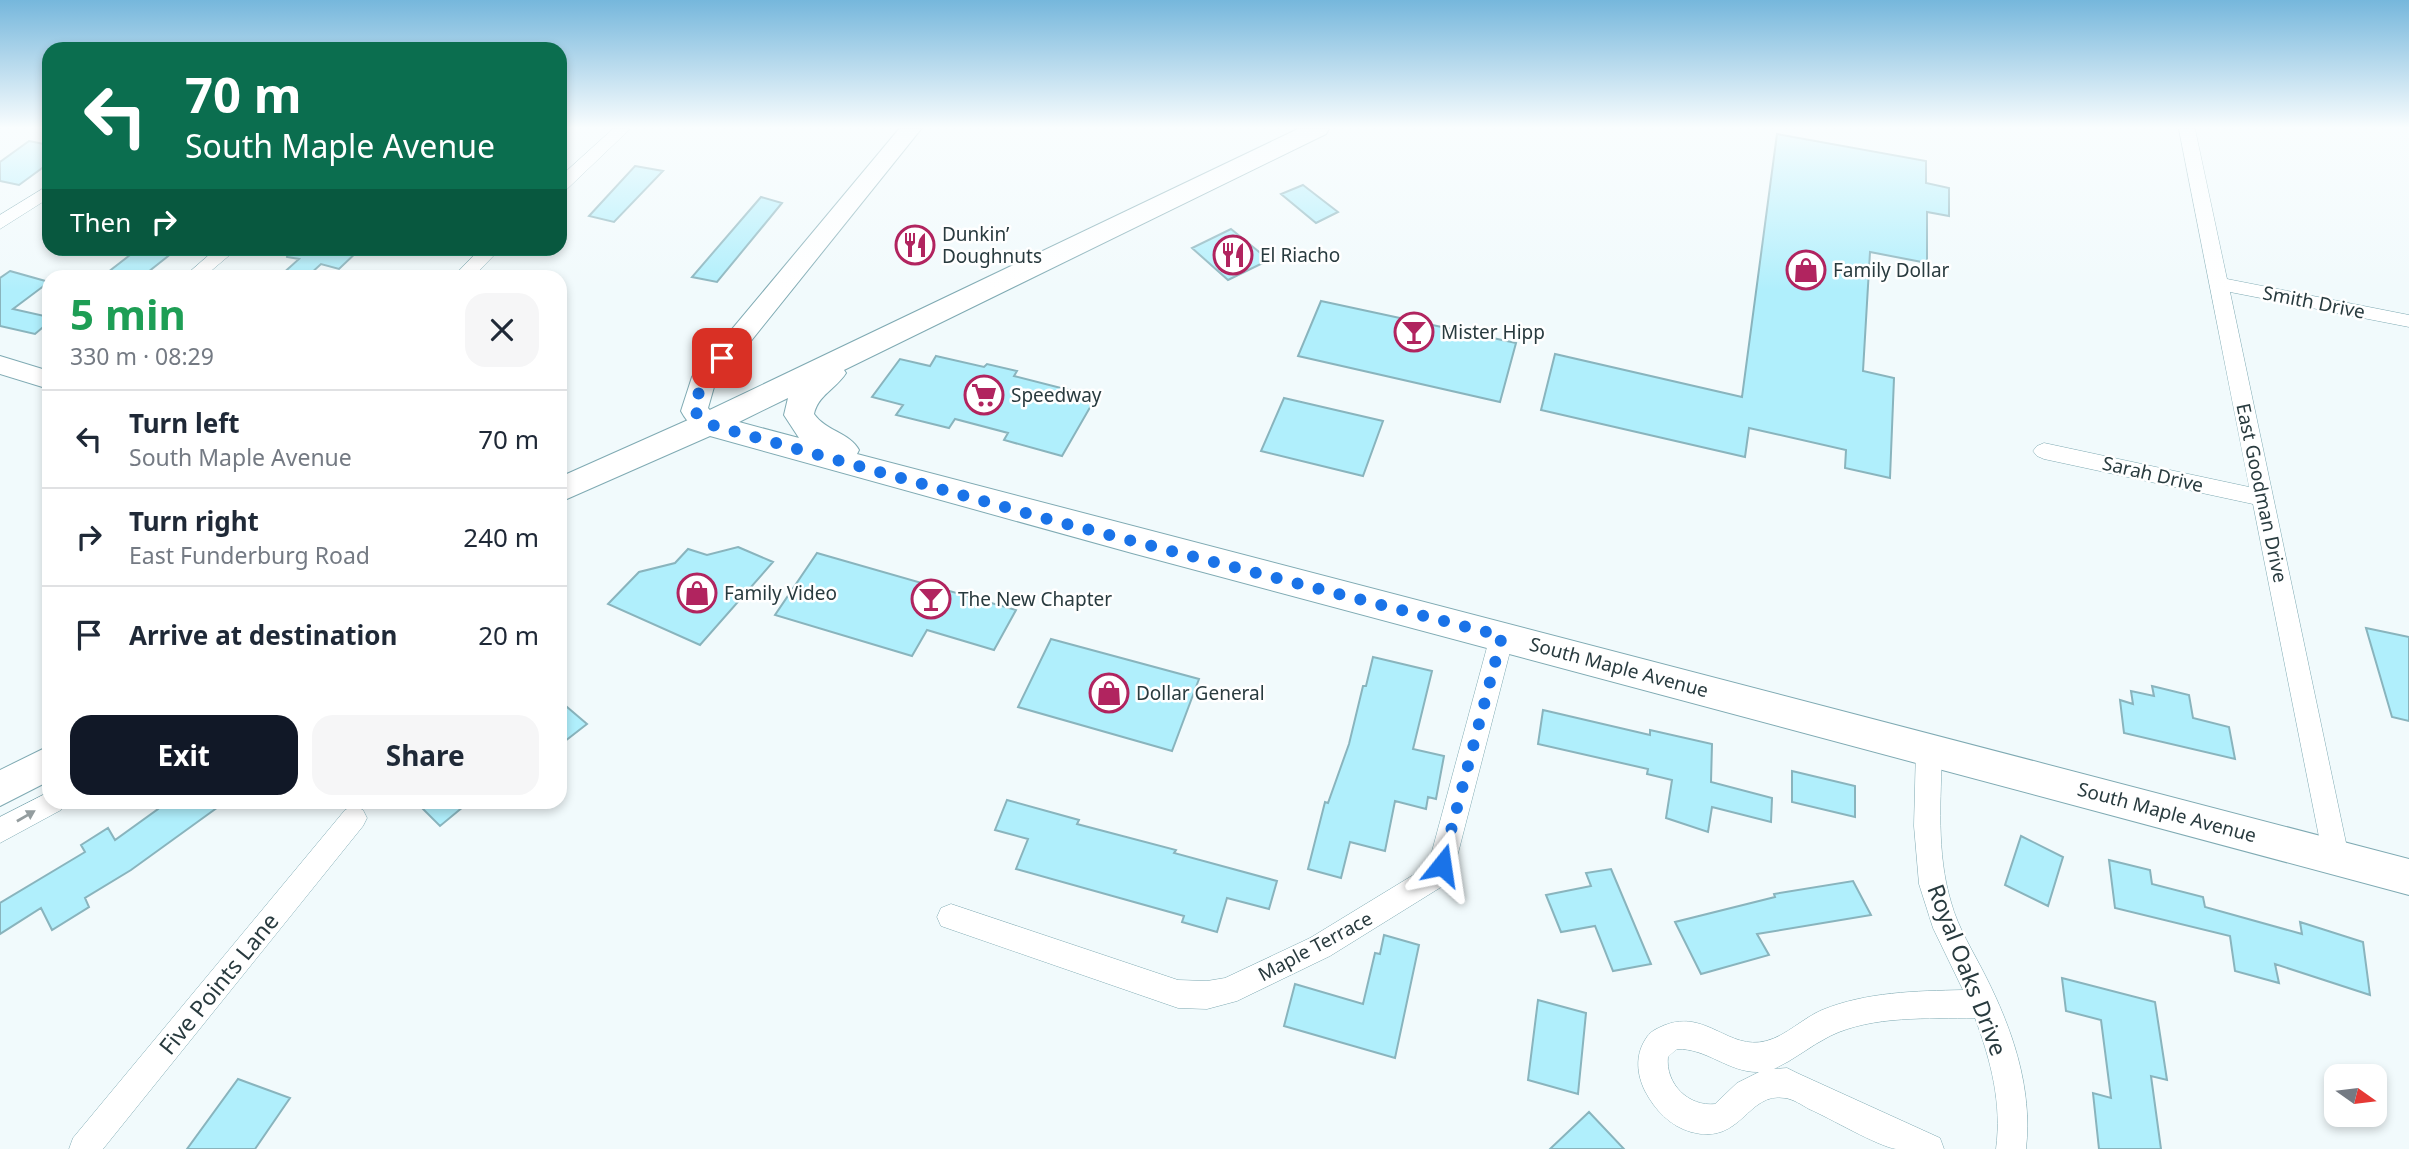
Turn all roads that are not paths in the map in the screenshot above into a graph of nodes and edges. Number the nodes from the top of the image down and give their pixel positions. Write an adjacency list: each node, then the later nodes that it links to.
1 (866, 183): 15 (street)
2 (1205, 183): 12 (main road)
3 (2198, 183): 10 (street, East Goodman Drive)
4 (42, 195): 5 (street)
5 (0, 223)
6 (219, 256): 8 (street)
7 (484, 256): 9 (street)
8 (202, 270)
9 (469, 270)
10 (2219, 284): 11 (street, Smith Drive); 19 (street, East Goodman Drive)
11 (2409, 321)
12 (863, 346): 15 (main road); 17 (main road)
13 (0, 365): 14 (street)
14 (42, 378)
15 (708, 424): 17 (main road, South Maple Avenue); 18 (main road)
16 (2043, 451): 19 (street, Sarah Drive)
17 (893, 476): 20 (main road, South Maple Avenue)
18 (567, 487)
19 (2263, 498): 27 (street, East Goodman Drive)
20 (1502, 636): 21 (main road, South Maple Avenue); 29 (street, Maple Terrace)
21 (1929, 748): 27 (main road, South Maple Avenue); 30 (street, Royal Oaks Drive)
22 (42, 766): 23 (main road)
23 (0, 789)
24 (42, 808): 26 (street, one-way to 24)
25 (354, 818): 31 (street, Five Points Lane)
26 (0, 831)
27 (2336, 857): 28 (main road, South Maple Avenue)
28 (2409, 877)
29 (951, 917)
30 (1984, 1004): 32 (street); 33 (street, Royal Oaks Drive)
31 (84, 1149)
32 (1929, 1149)
33 (2011, 1149)

